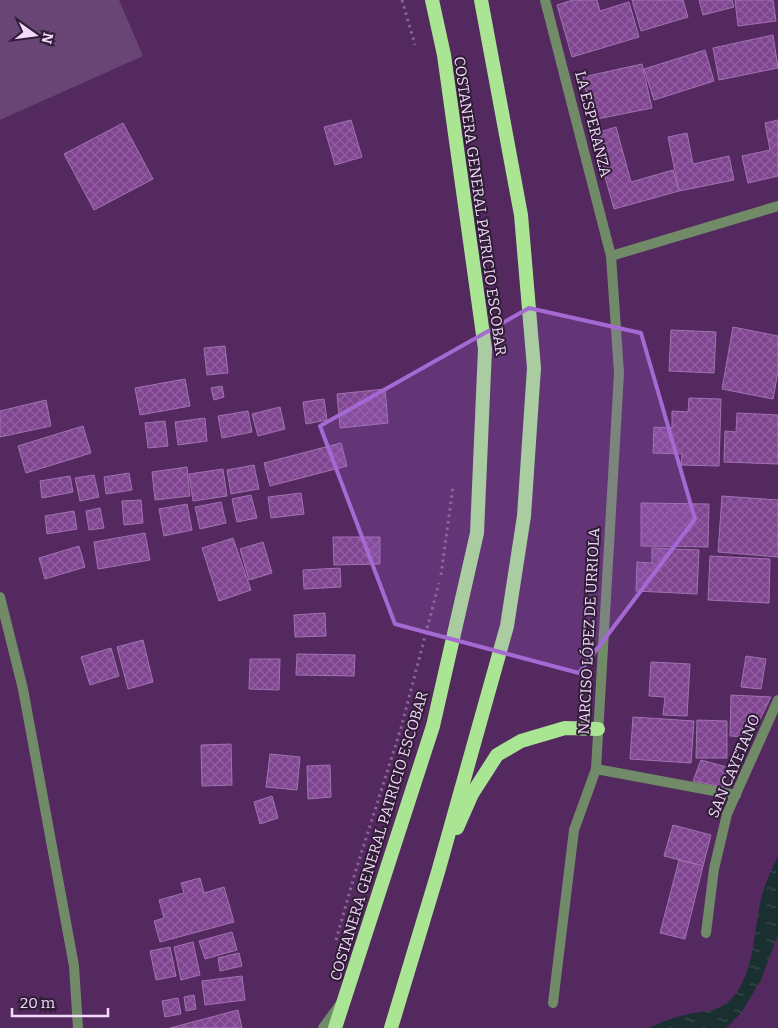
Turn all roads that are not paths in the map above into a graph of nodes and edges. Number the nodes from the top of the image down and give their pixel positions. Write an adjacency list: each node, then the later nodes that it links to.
1 (432, 0): 13 (highway, COSTANERA GENERAL PATRICIO ESCOBAR)
2 (481, 0): 11 (highway)
3 (545, 0): 5 (street, LA ESPERANZA)
4 (778, 206): 5 (street)
5 (611, 256): 8 (street, NARCISO LÓPEZ DE URRIOLA)
6 (0, 597): 15 (street)
7 (778, 700): 10 (street, SAN CAYETANO)
8 (598, 729): 9 (street, NARCISO LÓPEZ DE URRIOLA); 11 (highway)
9 (596, 769): 10 (street); 14 (street, NARCISO LÓPEZ DE URRIOLA)
10 (736, 795): 12 (street, SAN CAYETANO)
11 (438, 872): 18 (highway)
12 (706, 933)
13 (346, 995): 16 (street); 17 (highway, COSTANERA GENERAL PATRICIO ESCOBAR)
14 (553, 1003)
15 (78, 1028)
16 (323, 1028)
17 (335, 1028)
18 (391, 1028)

